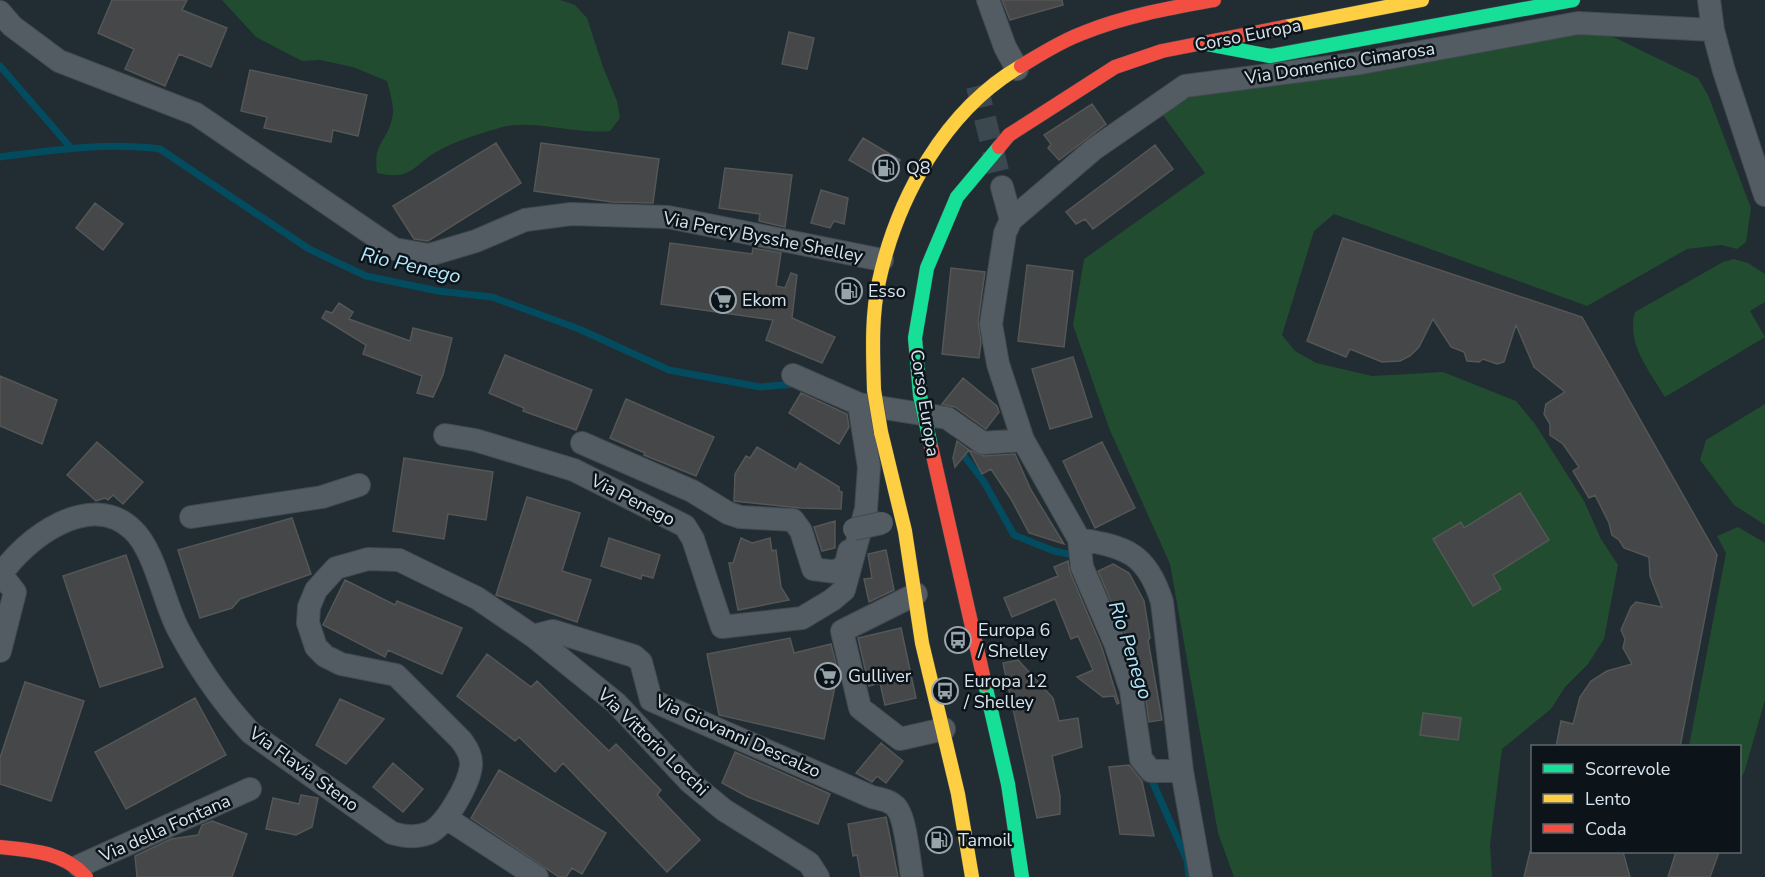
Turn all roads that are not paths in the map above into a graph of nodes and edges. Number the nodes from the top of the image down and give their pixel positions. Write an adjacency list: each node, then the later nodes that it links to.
1 (988, 0): 9 (street)
2 (1214, 0): 9 (main road)
3 (1422, 0): 8 (main road, Corso Europa)
4 (1573, 0): 8 (main road)
5 (1709, 0): 7 (street)
6 (0, 12): 13 (street, Via Percy Bysshe Shelley)
7 (1713, 30): 11 (street); 12 (street, Via Domenico Cimarosa)
8 (1207, 44): 37 (main road, Corso Europa, bridge)
9 (1017, 69): 13 (main road)
10 (1002, 187): 12 (street)
11 (1765, 195)
12 (1011, 220): 17 (street)
13 (882, 260): 15 (main road)
14 (793, 375): 15 (street)
15 (866, 397): 17 (street); 20 (street, Via Penego); 20 (main road, bridge)
16 (445, 435): 20 (street, Via Penego)
17 (1023, 440): 22 (street)
18 (582, 443): 20 (street, bridge)
19 (359, 485): 21 (street)
20 (883, 516): 24 (main road)
21 (191, 517)
22 (1079, 539): 28 (street); 28 (street)
23 (1, 575): 26 (street, Via Flavia Steno); 30 (street, Via Flavia Steno)
24 (916, 594): 27 (main road); 27 (street)
25 (525, 630): 30 (street, Via Flavia Steno); 34 (street, Via Vittorio Locchi); 35 (street, Via Giovanni Descalzo)
26 (0, 651)
27 (944, 729): 36 (main road)
28 (1182, 771): 38 (street)
29 (250, 789): 32 (street, Via della Fontana)
30 (446, 818): 33 (street)
31 (0, 847): 32 (main road)
32 (83, 871)
33 (537, 877)
34 (818, 877)
35 (912, 877)
36 (972, 877)
37 (1022, 877)
38 (1201, 877)

